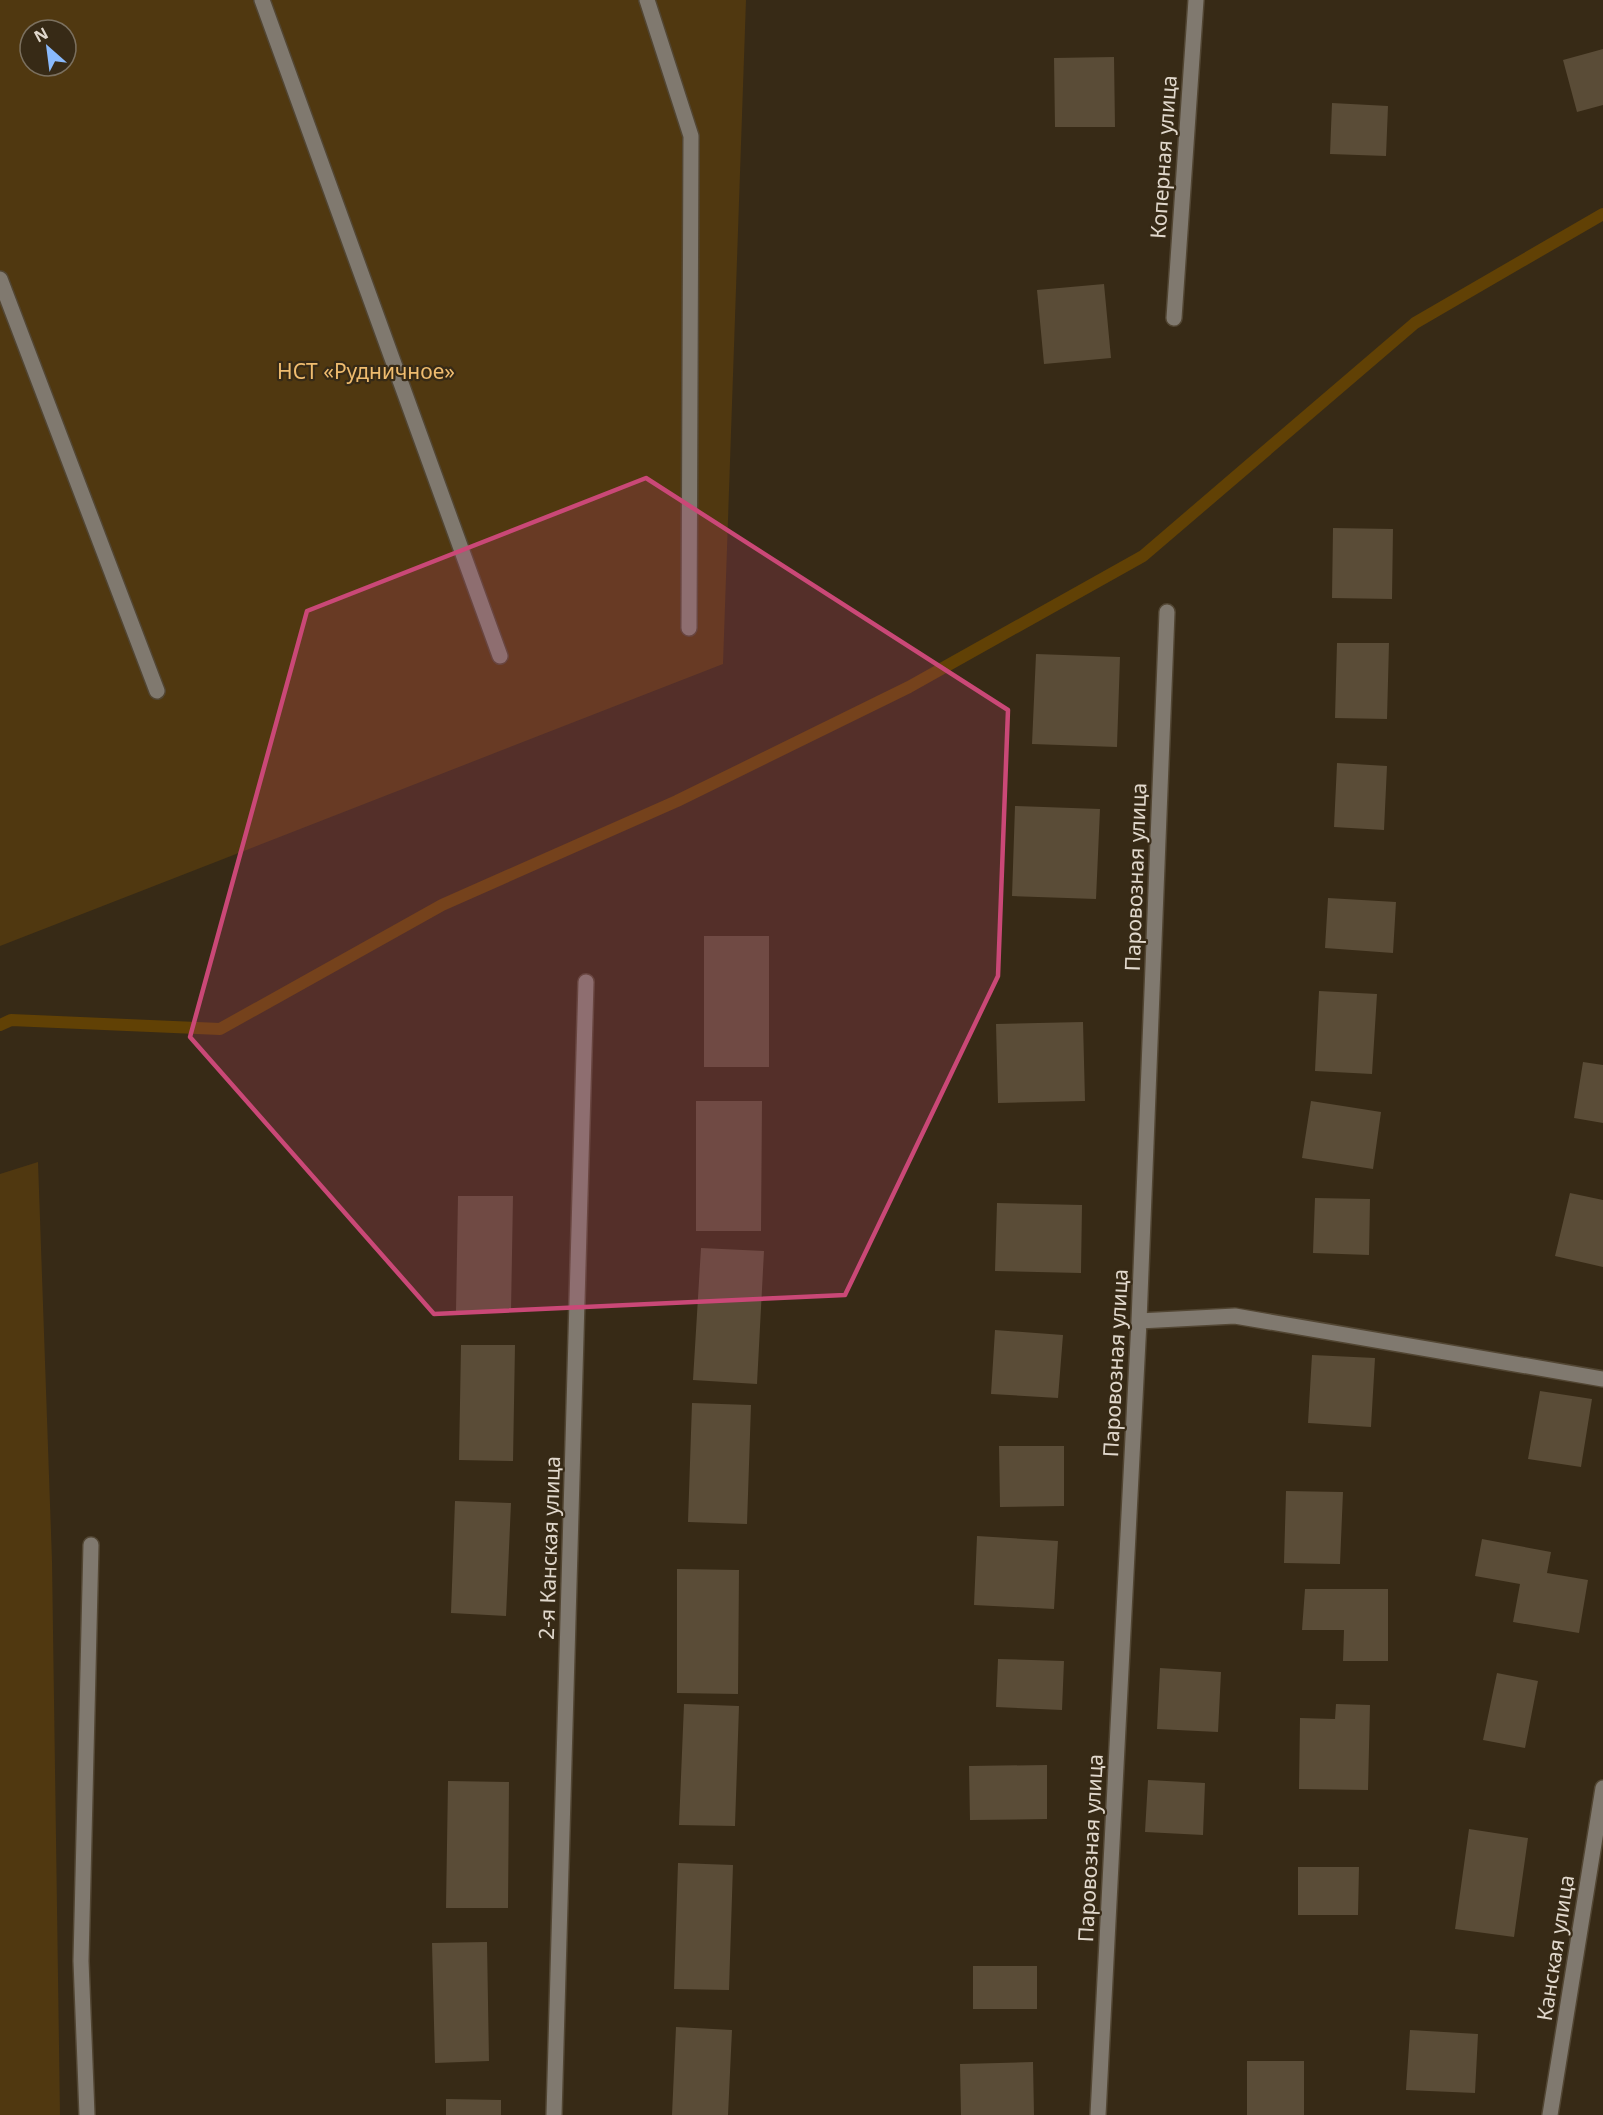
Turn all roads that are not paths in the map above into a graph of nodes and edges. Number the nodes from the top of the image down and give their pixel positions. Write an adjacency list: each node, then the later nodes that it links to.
1 (262, 0): 8 (street)
2 (647, 0): 7 (street)
3 (1196, 0): 5 (street, Коперная улица)
4 (0, 279): 9 (street)
5 (1174, 318)
6 (1167, 612): 11 (street, Паровозная улица)
7 (689, 628)
8 (500, 656)
9 (157, 691)
10 (586, 981): 16 (street, 2-я Канская улица)
11 (1139, 1321): 12 (street); 17 (street, Паровозная улица)
12 (1603, 1379)
13 (91, 1545): 15 (street)
14 (1603, 1788): 18 (street, Канская улица)
15 (87, 2115)
16 (554, 2115)
17 (1098, 2115)
18 (1550, 2115)

